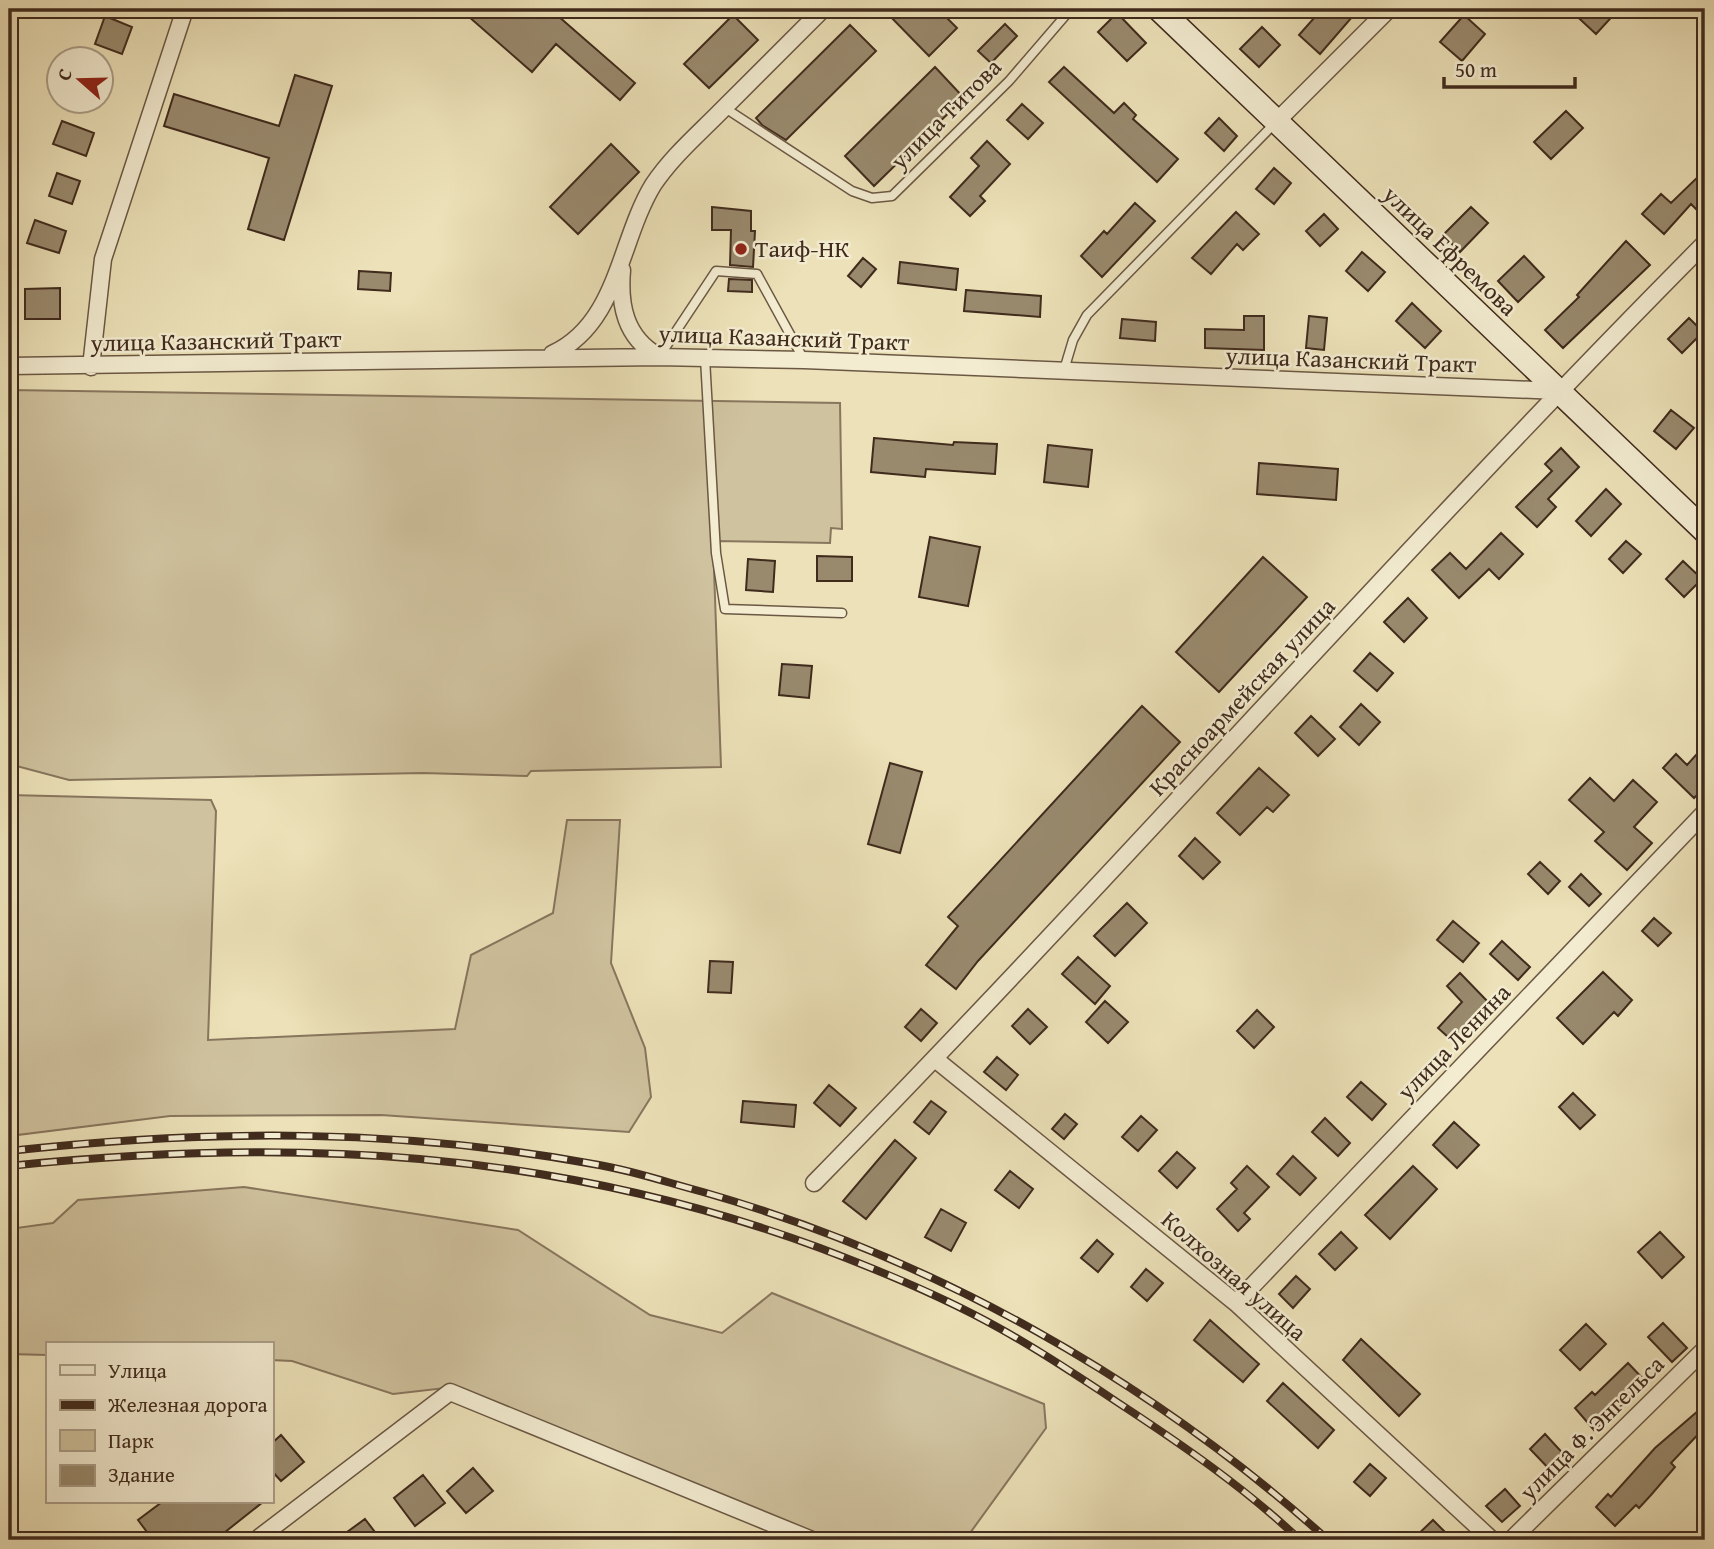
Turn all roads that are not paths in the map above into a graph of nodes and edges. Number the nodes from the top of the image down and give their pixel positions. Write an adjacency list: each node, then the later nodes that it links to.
1 (185, 9): 15 (street)
2 (824, 9): 6 (street)
3 (1071, 9): 6 (lane, улица Титова)
4 (1158, 9): 7 (street, улица Ефремова)
5 (1389, 9): 7 (street)
6 (725, 107): 9 (street)
7 (1276, 122): 16 (lane); 17 (street, улица Ефремова)
8 (1705, 243): 17 (street, Красноармейская улица)
9 (624, 254): 10 (street); 11 (street)
10 (547, 356): 11 (street, улица Казанский Тракт); 15 (street, улица Казанский Тракт)
11 (659, 357): 12 (street, улица Казанский Тракт); 13 (lane)
12 (705, 358): 13 (street, улица Казанский Тракт); 19 (lane)
13 (804, 359): 16 (street, улица Казанский Тракт)
14 (9, 366): 15 (street, улица Казанский Тракт)
15 (91, 367)
16 (1064, 370): 17 (street, улица Казанский Тракт)
17 (1558, 391): 18 (street, улица Ефремова); 21 (street, Красноармейская улица)
18 (1705, 531)
19 (842, 613)
20 (1705, 812): 23 (street, улица Ленина)
21 (935, 1059): 22 (street, Красноармейская улица); 23 (street, Колхозная улица)
22 (814, 1183)
23 (1236, 1303): 27 (street, Колхозная улица)
24 (1705, 1349): 28 (street, улица Ф. Энгельса)
25 (256, 1540): 26 (street)
26 (812, 1540)
27 (1492, 1540)
28 (1511, 1540)

